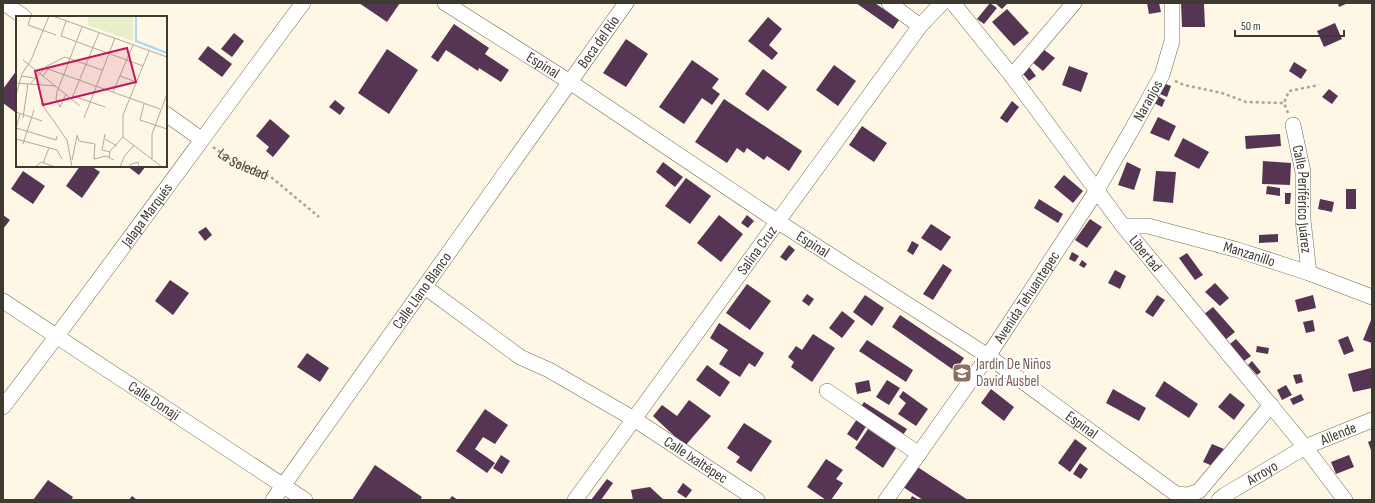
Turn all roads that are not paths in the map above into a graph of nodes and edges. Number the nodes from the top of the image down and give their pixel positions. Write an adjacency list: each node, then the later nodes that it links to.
1 (4, 3): 10 (street)
2 (303, 3): 16 (street, Jalapa Marqués)
3 (445, 3): 13 (street, Espinal)
4 (626, 3): 13 (street, Boca del Río)
5 (889, 3): 11 (street)
6 (942, 3): 11 (street, Salina Cruz)
7 (953, 3): 12 (street, Libertad)
8 (1074, 3): 12 (street)
9 (1172, 3): 17 (street, Naranjos)
10 (23, 16)
11 (920, 26): 18 (street, Salina Cruz)
12 (1012, 76): 17 (street, Libertad)
13 (570, 82): 18 (street, Espinal); 21 (street, Calle Llano Blanco)
14 (167, 115): 16 (street, La Soledad)
15 (1293, 125): 20 (street, Calle Periférico Juárez)
16 (201, 139): 24 (street, Jalapa Marqués)
17 (1096, 190): 19 (street, Libertad); 25 (street, Avenida Tehuantepec)
18 (777, 221): 25 (street, Espinal); 29 (street, Salina Cruz)
19 (1123, 226): 20 (street, Manzanillo); 27 (street, Libertad)
20 (1309, 274): 22 (street, Manzanillo)
21 (425, 287): 29 (street, Calle Ixaltépec); 33 (street, Calle Llano Blanco)
22 (1372, 297)
23 (3, 301): 24 (street, Calle Donají)
24 (57, 336): 28 (street, Jalapa Marqués); 33 (street, Calle Donají)
25 (988, 356): 27 (street, Espinal); 32 (street, Avenida Tehuantepec)
26 (827, 391): 32 (street)
27 (1271, 405): 31 (street, Libertad)
28 (3, 407)
29 (634, 419): 36 (street, Salina Cruz); 37 (street, Calle Ixaltépec)
30 (1372, 420): 31 (street, Allende)
31 (1305, 447): 39 (street, Arroyo); 40 (street, Libertad)
32 (919, 454): 38 (street, Avenida Tehuantepec)
33 (285, 485): 34 (street, Calle Llano Blanco); 35 (street, Calle Donají)
34 (273, 500)
35 (305, 500)
36 (575, 500)
37 (757, 500)
38 (886, 500)
39 (1219, 500)
40 (1345, 500)

